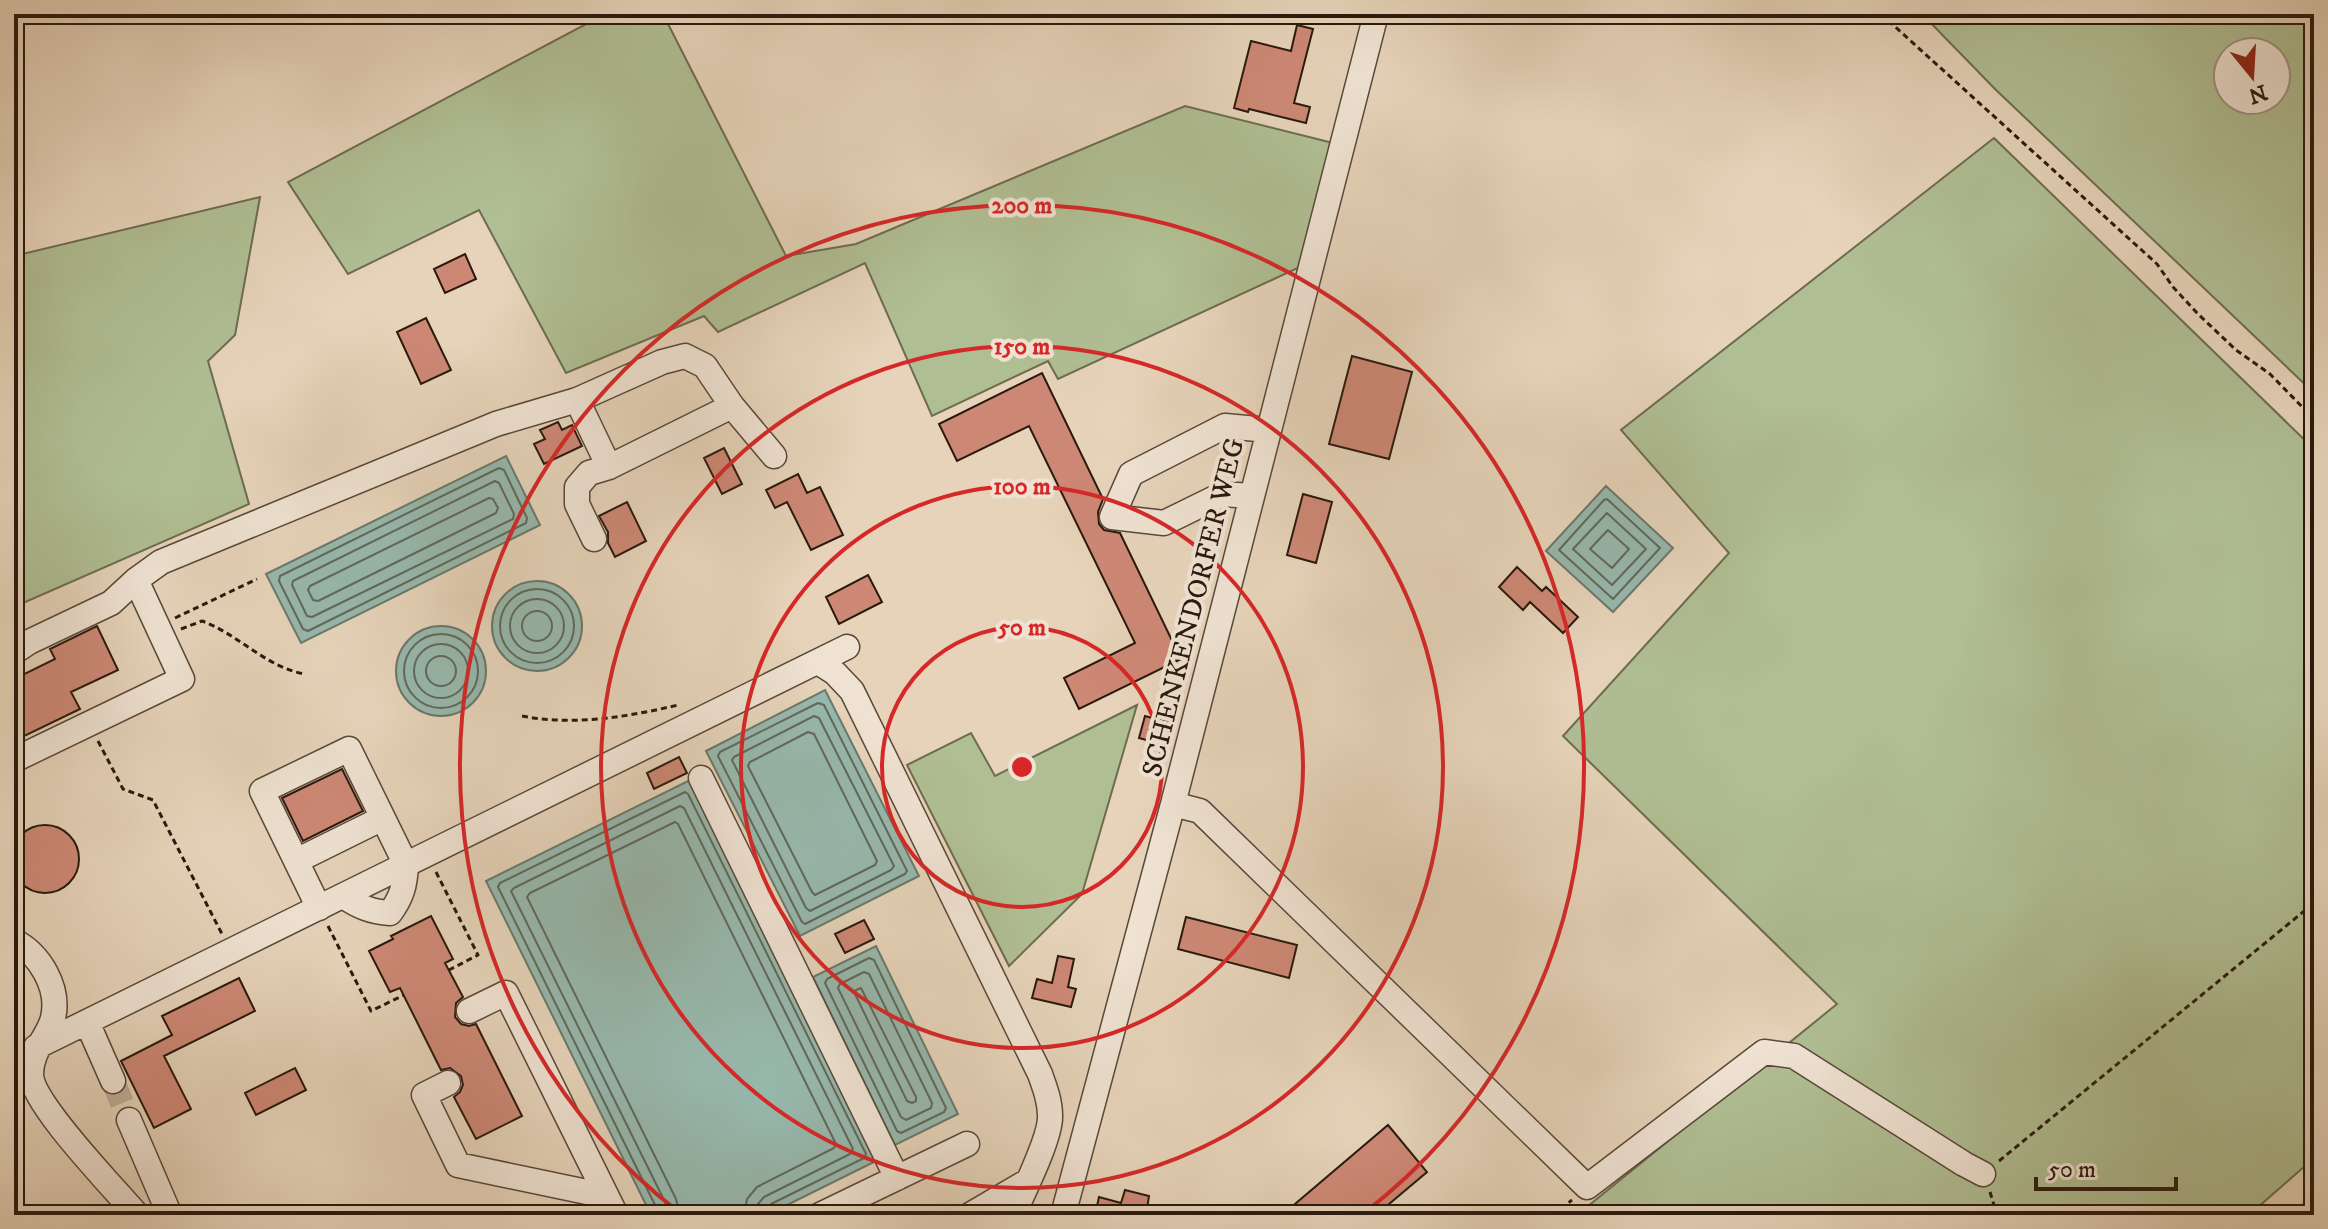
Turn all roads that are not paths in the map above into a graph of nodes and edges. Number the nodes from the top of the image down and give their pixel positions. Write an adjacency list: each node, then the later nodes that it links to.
1 (1376, 14): 4 (street, SCHENKENDORFER WEG)
2 (577, 400): 3 (street); 6 (street); 9 (street)
3 (732, 406): 5 (street); 6 (street)
4 (1268, 430): 7 (street, SCHENKENDORFER WEG); 7 (street)
5 (774, 456)
6 (609, 467): 8 (street)
7 (1251, 496): 15 (street, SCHENKENDORFER WEG)
8 (594, 539)
9 (136, 580): 11 (street); 13 (street)
10 (847, 647): 12 (street)
11 (14, 652)
12 (818, 662): 17 (street); 31 (street)
13 (14, 760)
14 (701, 778): 30 (street)
15 (1173, 804): 29 (street); 38 (street, SCHENKENDORFER WEG)
16 (383, 818): 17 (street); 18 (street); 18 (street)
17 (416, 860): 19 (street); 19 (street)
18 (296, 861): 20 (street)
19 (343, 896): 20 (street)
20 (319, 908): 23 (street)
21 (14, 941): 24 (street)
22 (469, 1011): 32 (street)
23 (87, 1022): 24 (street); 25 (street)
24 (36, 1047): 33 (street)
25 (113, 1081)
26 (448, 1083): 32 (street)
27 (129, 1120): 34 (street)
28 (967, 1144): 30 (street)
29 (1983, 1174)
30 (897, 1178): 35 (street)
31 (1028, 1181): 36 (street); 37 (street)
32 (611, 1206)
33 (137, 1215)
34 (168, 1215)
35 (820, 1215)
36 (970, 1215)
37 (1013, 1215)
38 (1063, 1215)

